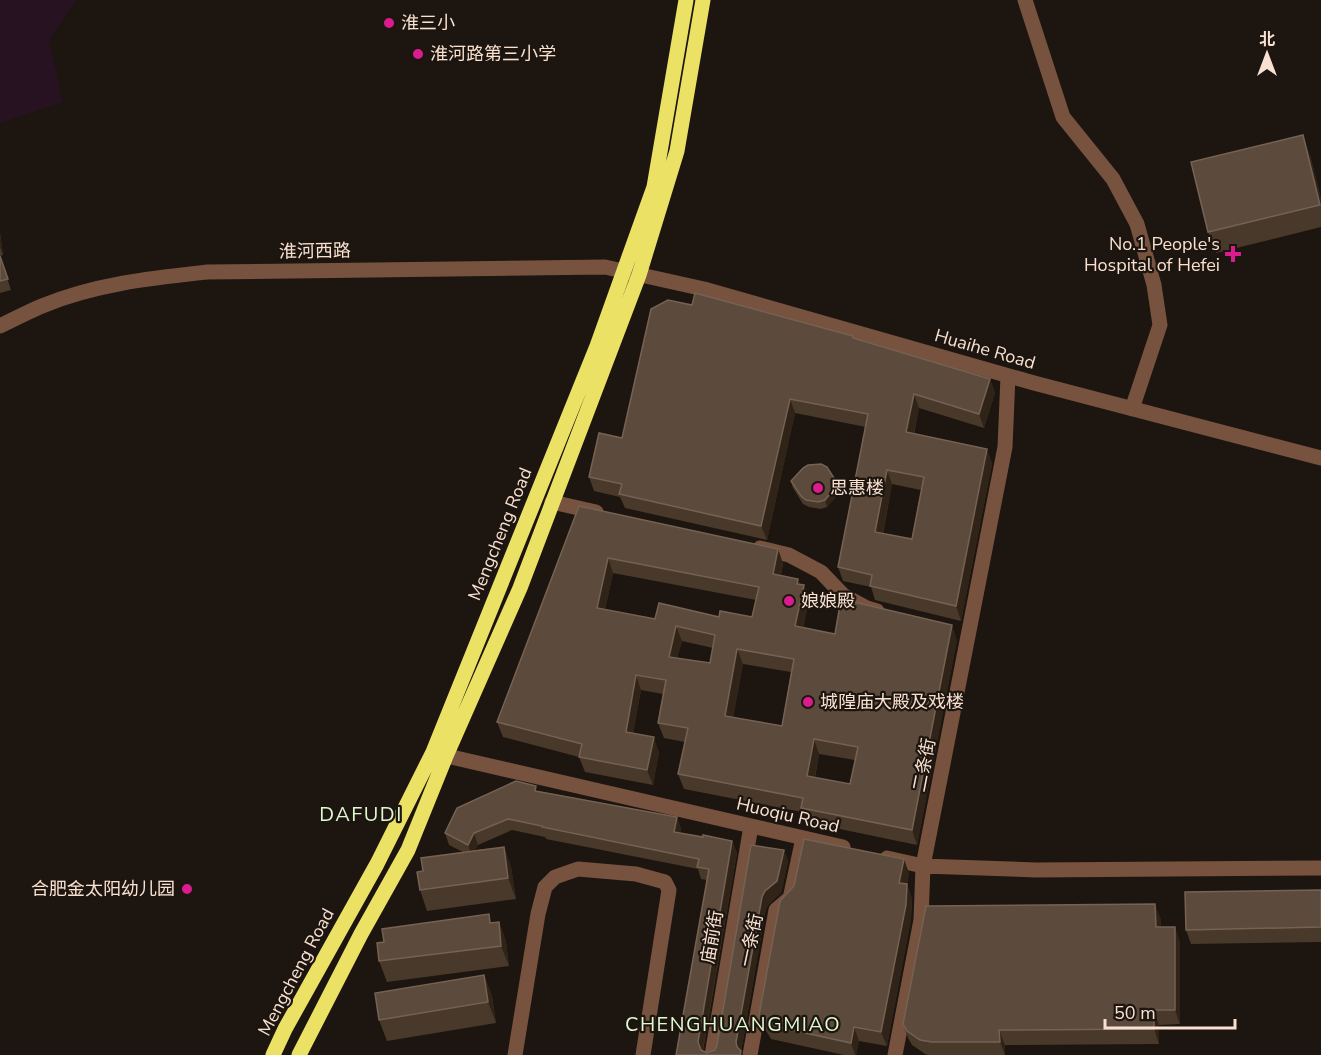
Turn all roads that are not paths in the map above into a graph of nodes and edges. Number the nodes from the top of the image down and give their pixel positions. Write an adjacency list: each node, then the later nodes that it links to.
1 (686, 0): 4 (main road, Mengcheng Road)
2 (703, 0): 4 (main road, Mengcheng Road)
3 (1025, 0): 7 (street)
4 (632, 273): 5 (street, 淮河西路); 6 (street, Huaihe Road); 9 (main road, Mengcheng Road); 13 (main road, Mengcheng Road)
5 (0, 326)
6 (1008, 376): 7 (street, Huaihe Road); 16 (street, 二条街)
7 (1132, 409): 8 (street, Huaihe Road)
8 (1321, 458)
9 (552, 502): 10 (street); 13 (main road, Mengcheng Road)
10 (609, 515)
11 (746, 545): 12 (street)
12 (896, 616)
13 (439, 754): 14 (street, Huoqiu Road); 18 (main road, Mengcheng Road); 19 (main road, Mengcheng Road)
14 (751, 826): 15 (street, Huoqiu Road); 22 (street, 庙前街)
15 (803, 838): 16 (street, Huoqiu Road); 23 (street, 一条街)
16 (923, 866): 17 (street, Huoqiu Road); 24 (street, 二条街)
17 (1321, 868)
18 (273, 1055)
19 (299, 1055)
20 (515, 1055): 21 (street)
21 (643, 1055)
22 (712, 1055)
23 (750, 1055)
24 (895, 1055)

